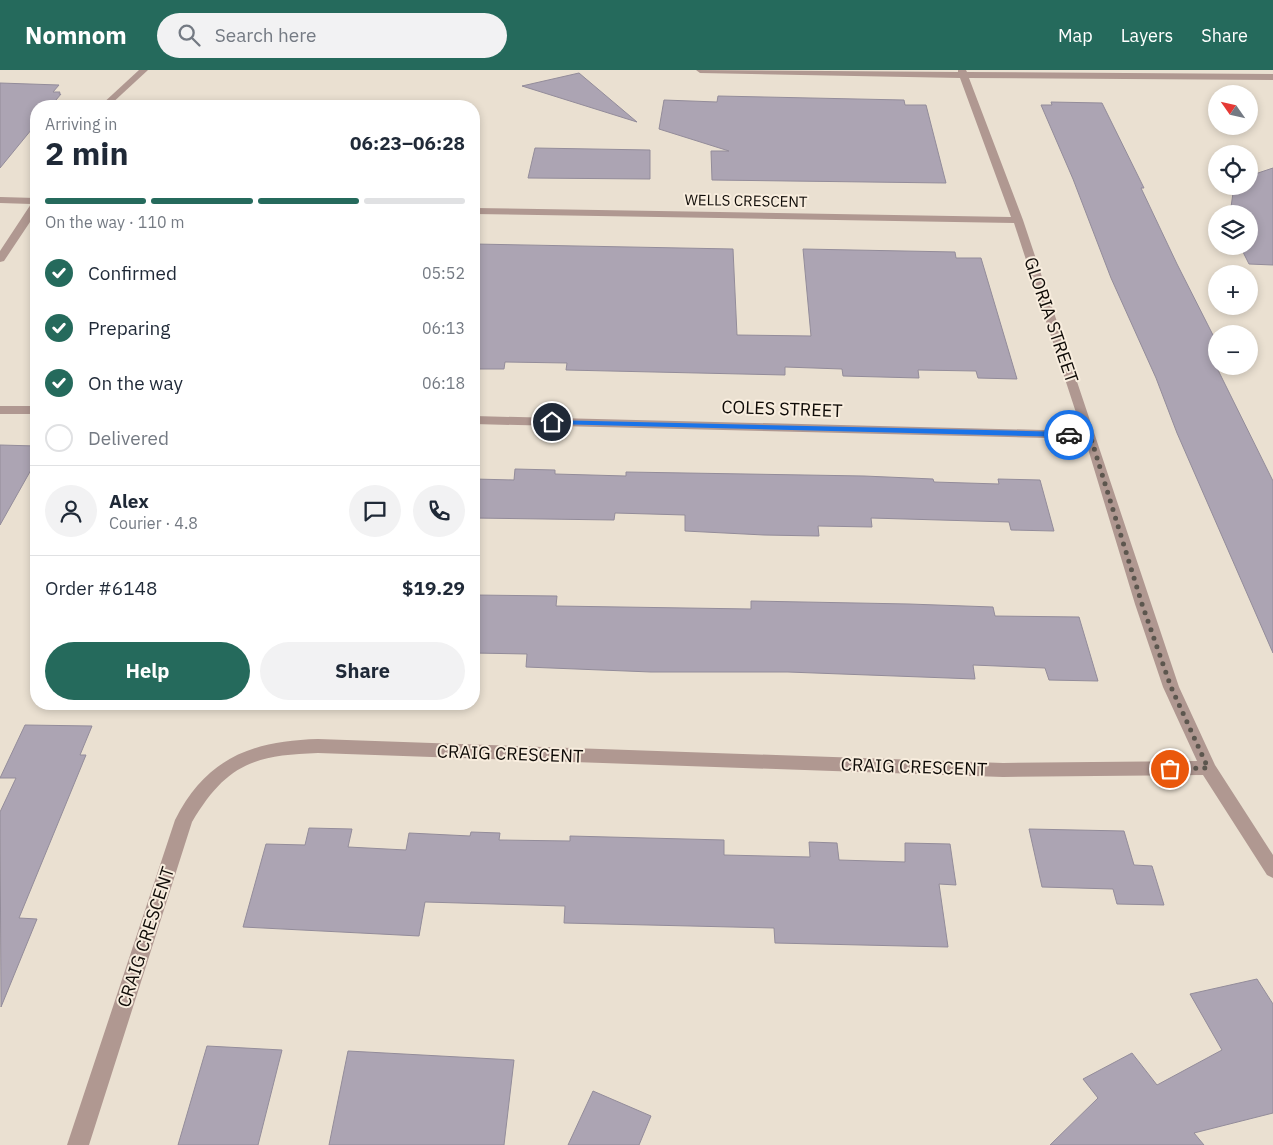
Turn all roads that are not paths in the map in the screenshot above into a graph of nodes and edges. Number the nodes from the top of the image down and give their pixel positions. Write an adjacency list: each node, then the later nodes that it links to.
1 (144, 70): 5 (street)
2 (700, 70): 3 (street)
3 (963, 73): 4 (street); 10 (street, GLORIA STREET)
4 (1273, 77)
5 (111, 100)
6 (0, 200): 7 (street)
7 (30, 201)
8 (480, 211): 10 (street, WELLS CRESCENT)
9 (30, 214): 11 (street)
10 (1018, 220): 15 (street, GLORIA STREET)
11 (0, 259)
12 (0, 410): 13 (street)
13 (30, 410)
14 (480, 420): 15 (street, COLES STREET)
15 (1090, 435): 16 (street, GLORIA STREET)
16 (1208, 768): 17 (street, GLORIA STREET); 18 (street, CRAIG CRESCENT)
17 (1273, 870)
18 (78, 1145)

